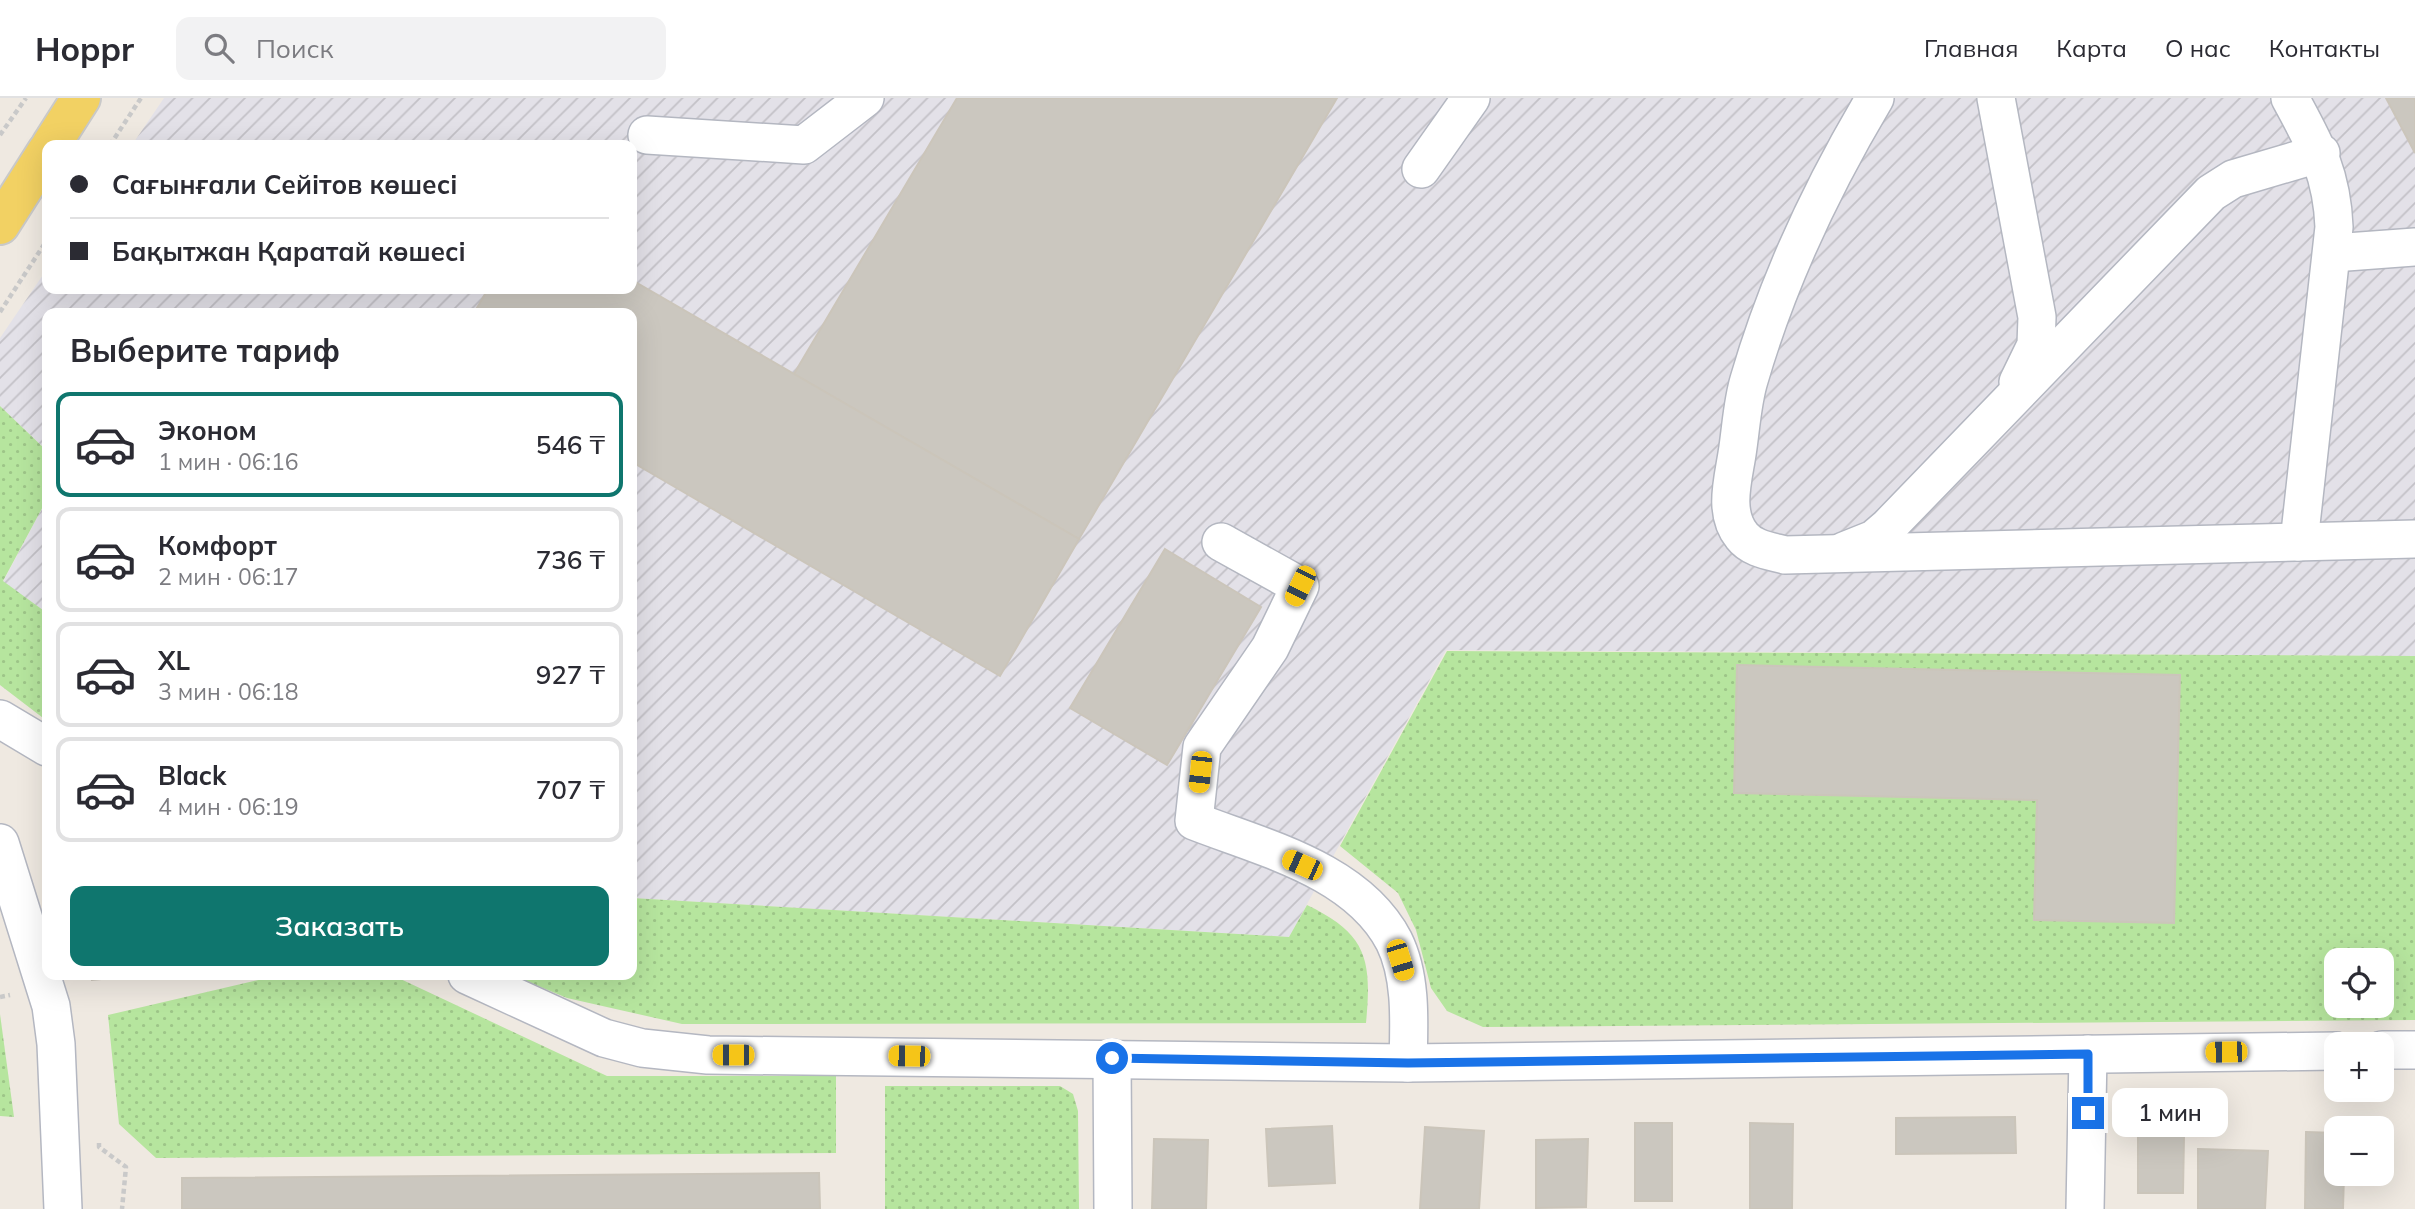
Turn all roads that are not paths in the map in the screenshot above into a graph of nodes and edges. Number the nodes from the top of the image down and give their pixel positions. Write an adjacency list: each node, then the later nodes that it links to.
1 (81, 98): 8 (main road)
2 (865, 98): 7 (street)
3 (1471, 98): 11 (street)
4 (1875, 98): 19 (street)
5 (1996, 98): 15 (street)
6 (2290, 98): 9 (street)
7 (647, 135)
8 (54, 140)
9 (2320, 153): 14 (street); 15 (street)
10 (42, 159): 12 (main road)
11 (1420, 169)
12 (0, 225)
13 (2415, 247): 14 (street)
14 (2333, 253): 18 (street)
15 (2006, 405): 19 (street)
16 (2415, 539): 18 (street)
17 (1221, 542): 31 (street)
18 (2300, 542): 19 (street)
19 (1836, 554)
20 (0, 719): 21 (street)
21 (42, 744)
22 (0, 843): 23 (street)
23 (42, 977)
24 (43, 980): 32 (street)
25 (478, 980): 30 (street)
26 (2394, 1050): 27 (street)
27 (2415, 1050)
28 (2324, 1051): 29 (street)
29 (2088, 1054): 31 (street); 34 (street)
30 (1112, 1058): 31 (street); 33 (street)
31 (1408, 1063)
32 (63, 1209)
33 (1113, 1209)
34 (2085, 1209)

